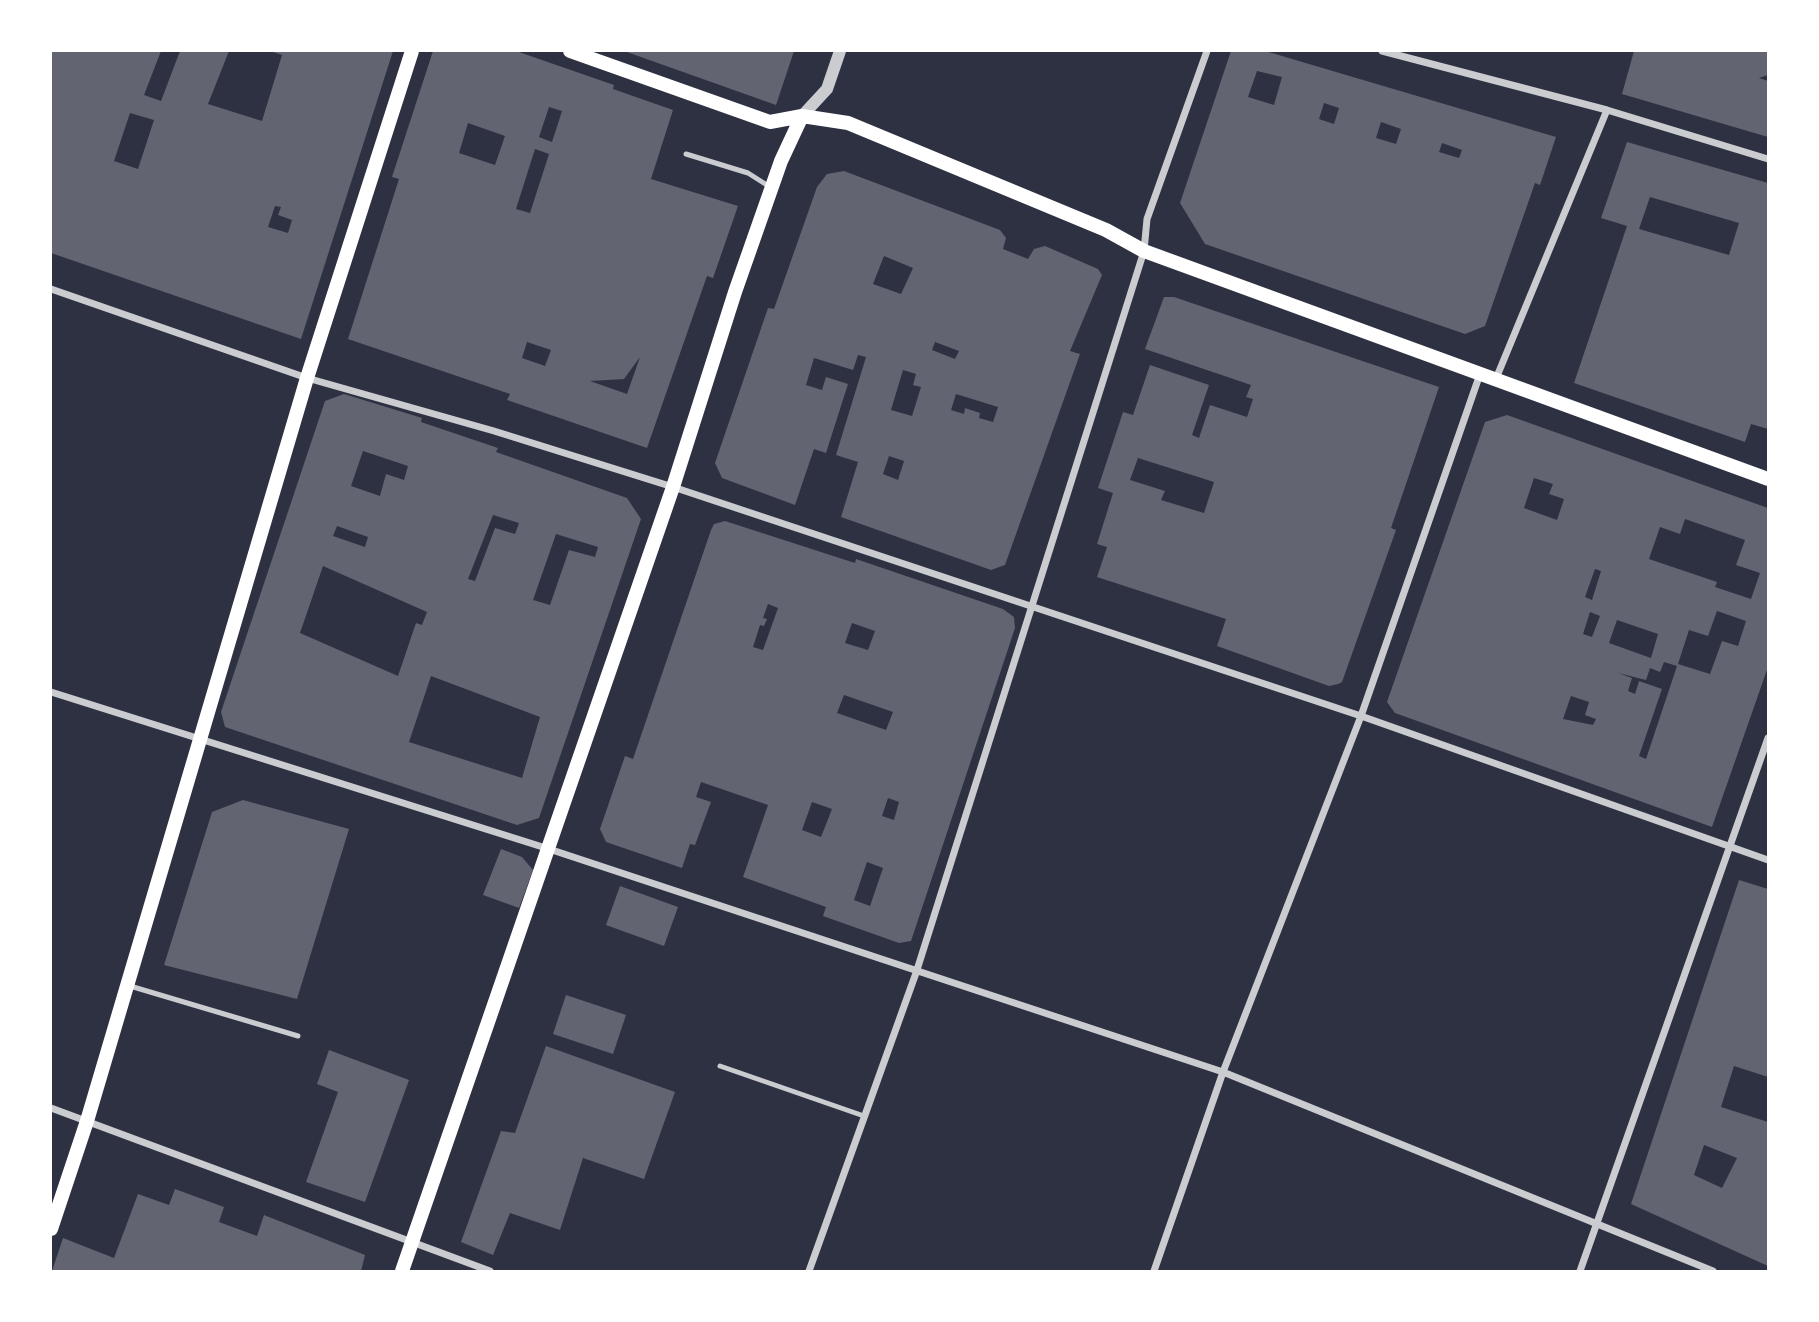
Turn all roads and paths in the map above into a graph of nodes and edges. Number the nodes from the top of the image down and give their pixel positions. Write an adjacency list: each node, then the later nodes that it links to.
1 (412, 51): 14 (main road)
2 (570, 51): 7 (main road)
3 (840, 51): 7 (street)
4 (1207, 51): 11 (street)
5 (1382, 51): 6 (street)
6 (1607, 110): 9 (street); 15 (street)
7 (802, 116): 10 (main road); 11 (main road)
8 (685, 154): 10 (lane)
9 (1768, 159)
10 (771, 188): 17 (main road)
11 (1144, 251): 13 (main road); 18 (street)
12 (51, 289): 14 (street)
13 (1480, 374): 15 (main road); 20 (street)
14 (307, 378): 17 (street); 22 (main road)
15 (1495, 381): 16 (main road)
16 (1768, 479)
17 (673, 488): 18 (street); 24 (main road)
18 (1030, 608): 20 (street); 26 (street)
19 (51, 692): 22 (street)
20 (1361, 716): 23 (street); 30 (street)
21 (1768, 738): 23 (street)
22 (199, 739): 24 (street); 27 (main road)
23 (1731, 847): 25 (street); 34 (street)
24 (550, 849): 26 (street); 36 (main road)
25 (1768, 860)
26 (916, 973): 30 (street); 32 (street)
27 (127, 985): 28 (lane); 33 (main road)
28 (298, 1035)
29 (720, 1066): 32 (lane)
30 (1223, 1072): 34 (street); 40 (street)
31 (51, 1108): 33 (street)
32 (864, 1116): 39 (street)
33 (87, 1121): 35 (main road); 36 (street)
34 (1598, 1225): 41 (street); 42 (street)
35 (51, 1230)
36 (411, 1244): 37 (main road); 38 (street)
37 (401, 1271)
38 (491, 1271)
39 (809, 1271)
40 (1154, 1271)
41 (1580, 1271)
42 (1713, 1271)

